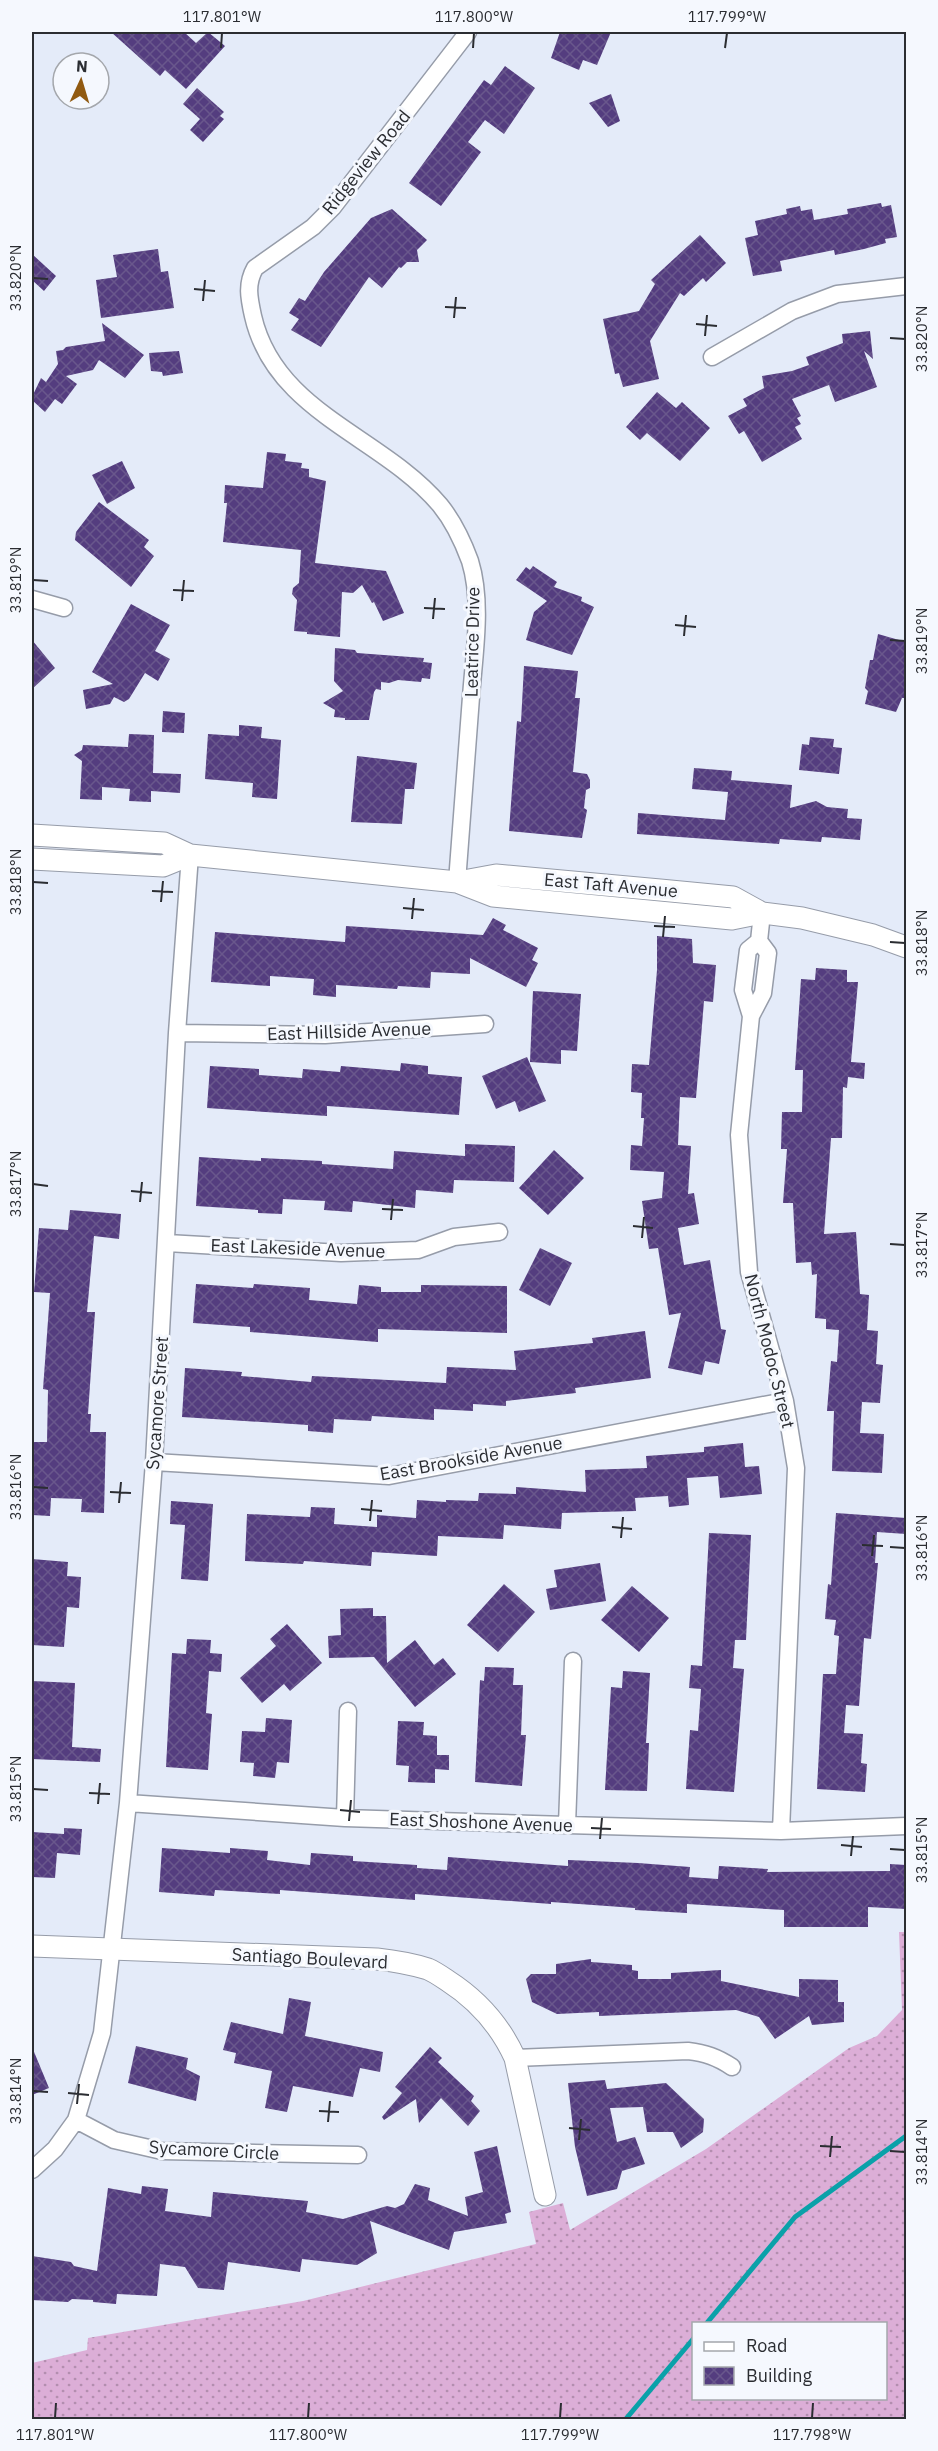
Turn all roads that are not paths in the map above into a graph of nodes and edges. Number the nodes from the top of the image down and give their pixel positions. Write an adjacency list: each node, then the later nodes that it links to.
1 (468, 32): 2 (street, Ridgeview Road)
2 (249, 277): 10 (street, Leatrice Drive)
3 (906, 286): 4 (street)
4 (712, 357)
5 (32, 598): 6 (street)
6 (64, 608)
7 (32, 835): 8 (street, East Taft Avenue)
8 (190, 855): 9 (street, East Taft Avenue); 10 (street, East Taft Avenue); 14 (street, Sycamore Street)
9 (32, 859)
10 (457, 882): 11 (street, East Taft Avenue)
11 (762, 913): 12 (street, East Taft Avenue); 17 (street, North Modoc Street)
12 (906, 947)
13 (485, 1024): 14 (street, East Hillside Avenue)
14 (177, 1033): 16 (street, Sycamore Street)
15 (499, 1232): 16 (street, East Lakeside Avenue)
16 (167, 1243): 18 (street, Sycamore Street)
17 (786, 1401): 18 (street, East Brookside Avenue); 25 (street, North Modoc Street)
18 (153, 1462): 21 (street, Sycamore Street)
19 (573, 1662): 23 (street)
20 (348, 1711): 22 (street)
21 (128, 1803): 22 (street, East Shoshone Avenue); 27 (street, Sycamore Street)
22 (345, 1818): 23 (street, East Shoshone Avenue)
23 (567, 1825): 25 (street, East Shoshone Avenue)
24 (906, 1826): 25 (street, East Shoshone Avenue)
25 (781, 1831)
26 (32, 1946): 27 (street, Santiago Boulevard)
27 (112, 1949): 28 (street, Santiago Boulevard); 30 (street)
28 (515, 2058): 29 (street); 33 (street, Santiago Boulevard)
29 (732, 2067)
30 (76, 2120): 31 (street, Sycamore Circle); 32 (street)
31 (358, 2155)
32 (32, 2170)
33 (545, 2195)

